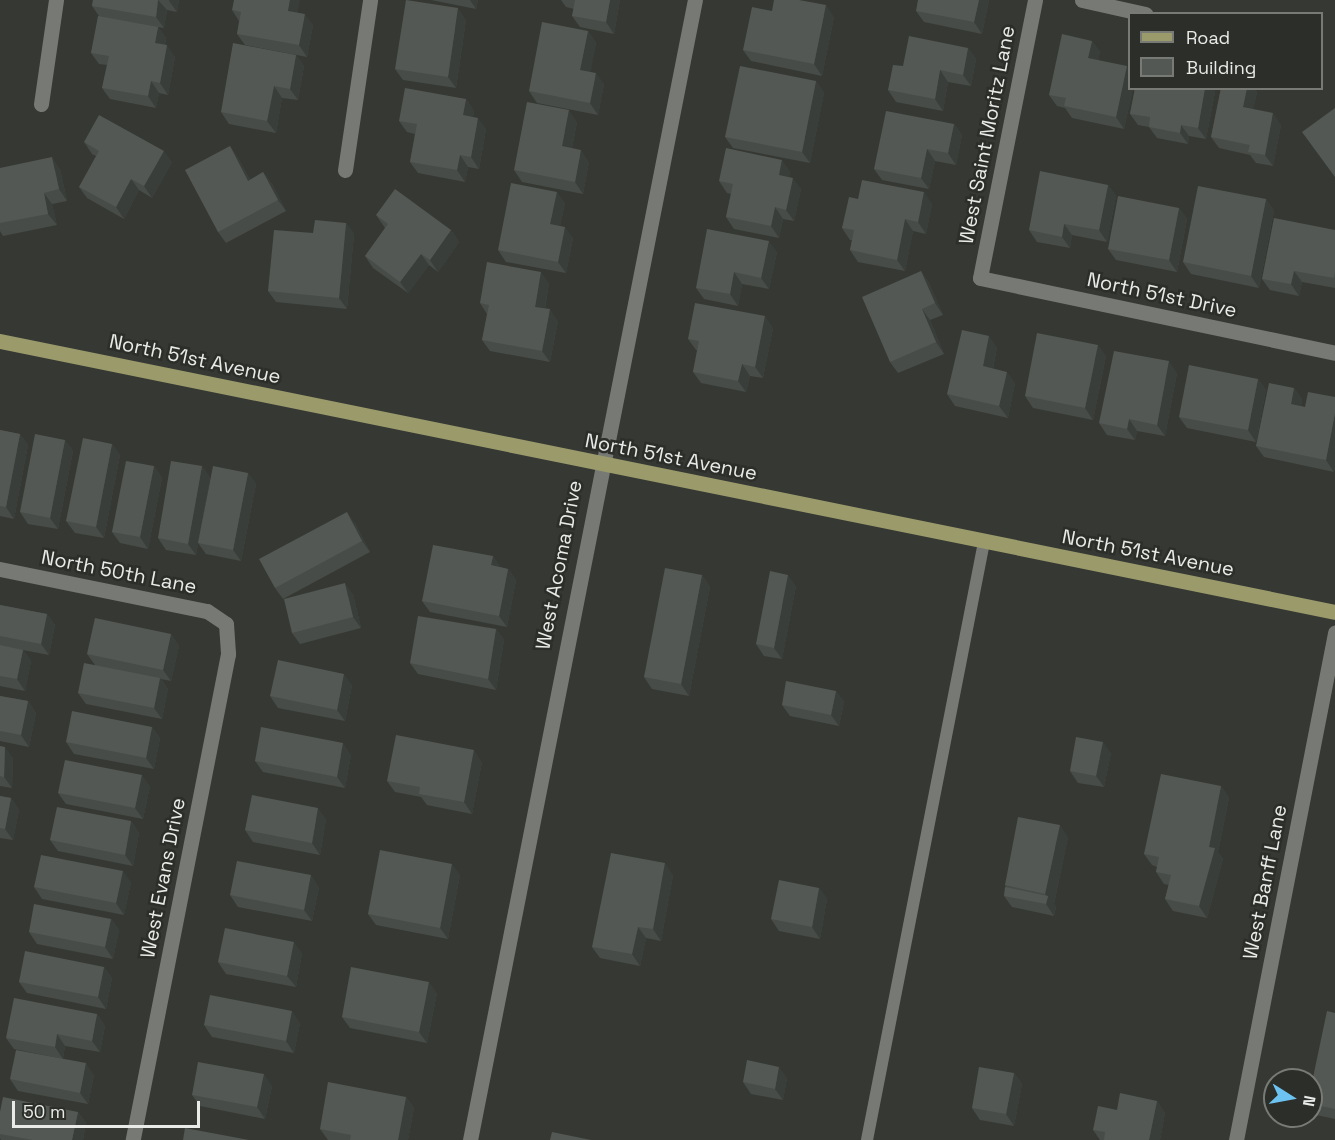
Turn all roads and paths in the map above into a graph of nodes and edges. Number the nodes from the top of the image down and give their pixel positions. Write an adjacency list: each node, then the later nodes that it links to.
1 (56, 0): 7 (street)
2 (370, 0): 8 (street)
3 (695, 0): 12 (street, West Acoma Drive)
4 (1035, 0): 9 (street, West Saint Moritz Lane)
5 (1082, 0): 6 (street)
6 (1136, 12)
7 (41, 104)
8 (345, 170)
9 (980, 278): 11 (street, North 51st Drive)
10 (0, 341): 12 (main road, North 51st Avenue)
11 (1335, 353)
12 (601, 465): 13 (main road, North 51st Avenue); 19 (street, West Acoma Drive)
13 (984, 542): 15 (main road, North 51st Avenue); 20 (lane)
14 (0, 569): 16 (street, North 50th Lane)
15 (1335, 612)
16 (226, 624): 18 (street, West Evans Drive)
17 (1335, 633): 21 (street, West Banff Lane)
18 (133, 1140)
19 (470, 1140)
20 (867, 1140)
21 (1236, 1140)

